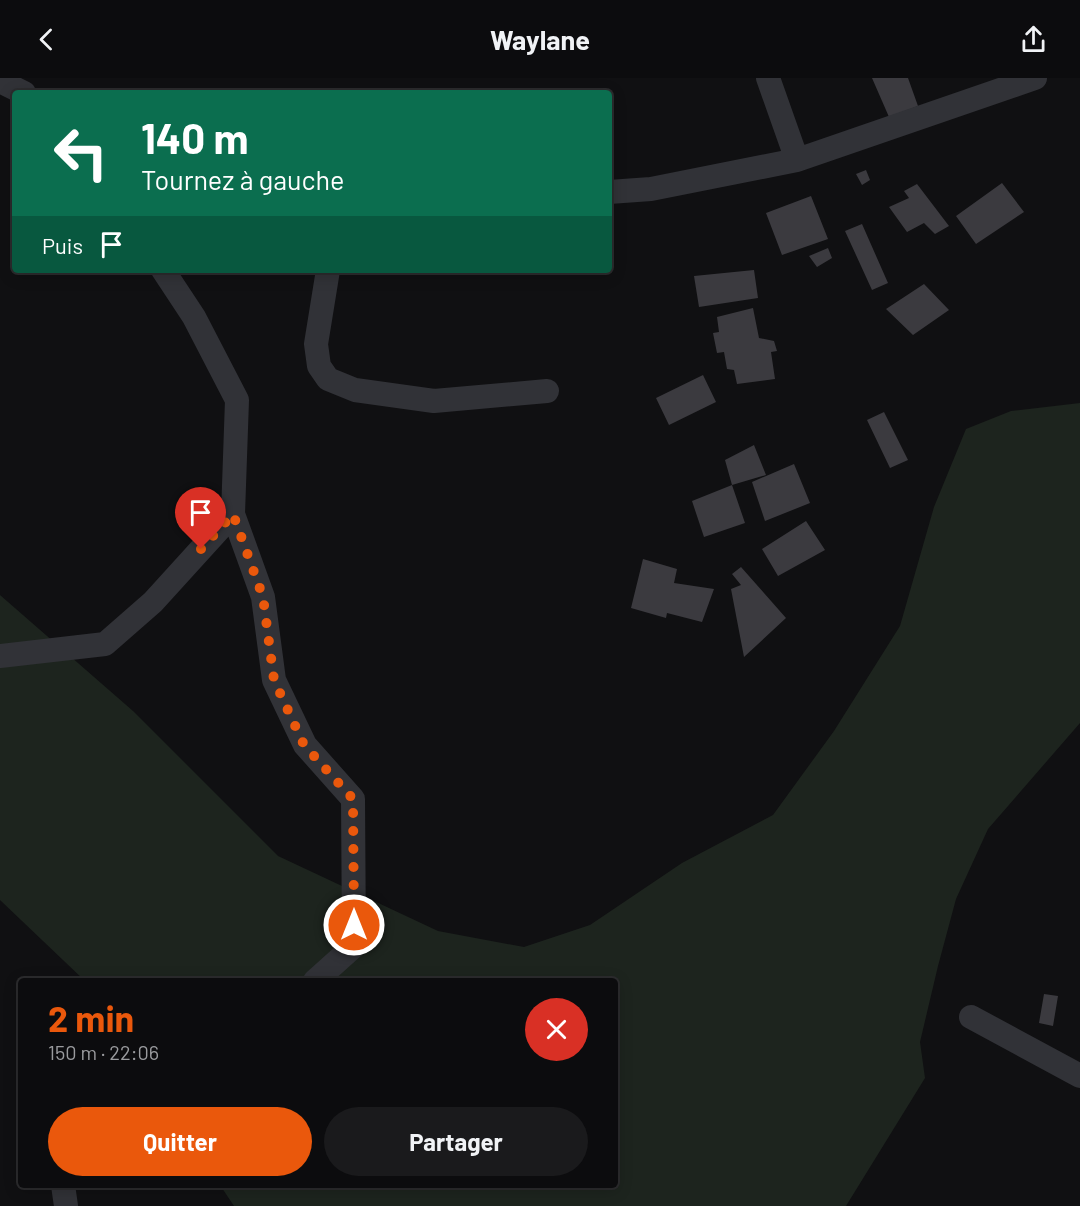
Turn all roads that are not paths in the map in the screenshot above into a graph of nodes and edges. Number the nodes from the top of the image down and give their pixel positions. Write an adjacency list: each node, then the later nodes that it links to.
1 (768, 78): 5 (street)
2 (1035, 78): 5 (street)
3 (0, 81): 4 (street)
4 (18, 90)
5 (797, 160): 6 (street)
6 (612, 192)
7 (165, 273): 10 (street)
8 (328, 273): 9 (street)
9 (547, 391)
10 (233, 514): 11 (street); 12 (street)
11 (0, 656)
12 (318, 978)
13 (971, 1017): 14 (street)
14 (1080, 1076)
15 (63, 1188): 16 (street)
16 (66, 1206)

